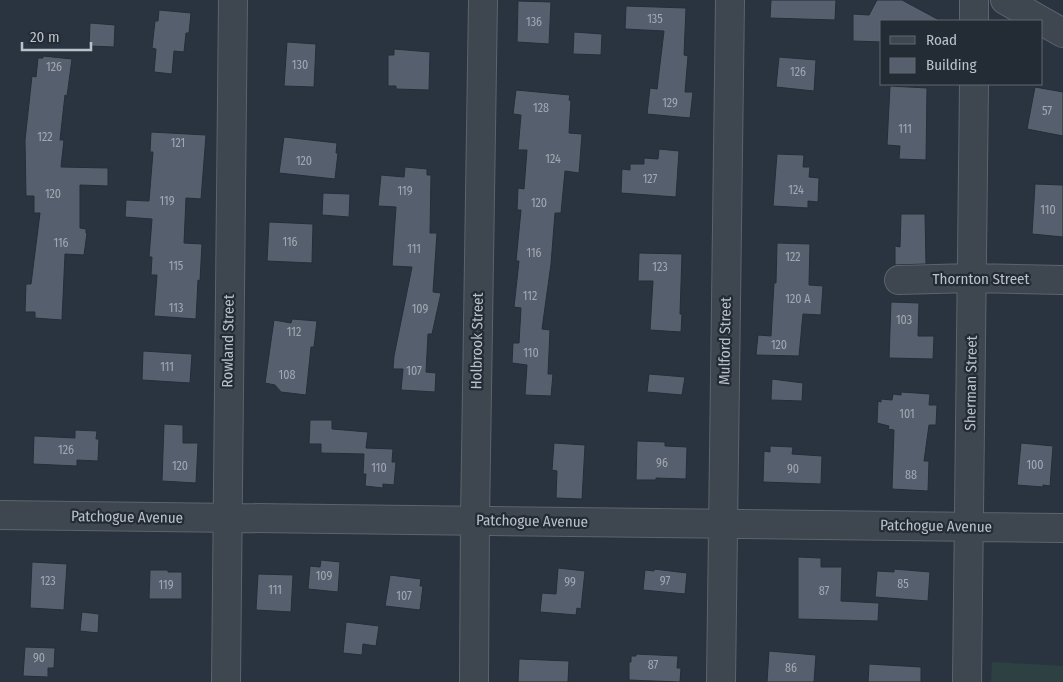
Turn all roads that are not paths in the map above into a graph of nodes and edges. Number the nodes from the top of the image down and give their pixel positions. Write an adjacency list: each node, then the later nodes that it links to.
1 (233, 0): 15 (street, Rowland Street)
2 (482, 0): 16 (street, Holbrook Street)
3 (730, 0): 17 (street, Mulford Street)
4 (974, 0): 6 (street)
5 (1005, 0): 7 (street)
6 (974, 20)
7 (1040, 20)
8 (1043, 22): 9 (street)
9 (1063, 33)
10 (974, 85): 11 (street, Sherman Street)
11 (972, 278): 12 (street, Thornton Street); 13 (street, Thornton Street); 18 (street, Sherman Street)
12 (899, 280)
13 (1063, 280)
14 (0, 515): 15 (street, Patchogue Avenue)
15 (226, 518): 16 (street, Patchogue Avenue); 20 (street, Rowland Street)
16 (475, 520): 17 (street, Patchogue Avenue); 21 (street, Holbrook Street)
17 (723, 523): 18 (street, Patchogue Avenue); 22 (street, Mulford Street)
18 (969, 526): 19 (street, Patchogue Avenue); 23 (street, Sherman Street)
19 (1063, 528)
20 (226, 682)
21 (474, 682)
22 (721, 682)
23 (967, 682)

